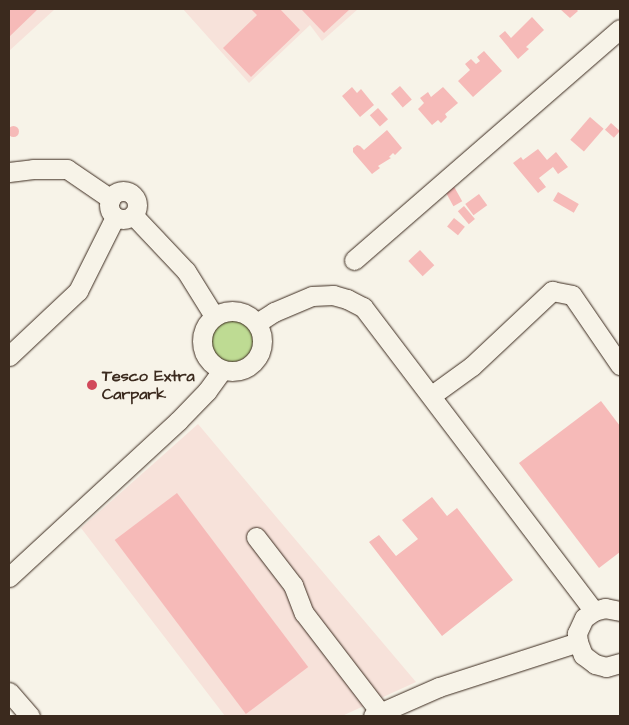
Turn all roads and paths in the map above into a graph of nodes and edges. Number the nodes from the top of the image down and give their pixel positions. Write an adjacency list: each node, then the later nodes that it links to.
1 (620, 29): 4 (street)
2 (9, 172): 3 (street)
3 (120, 210): 5 (street); 7 (street)
4 (354, 260)
5 (214, 316): 6 (street); 9 (street)
6 (257, 323): 9 (street); 10 (street)
7 (9, 356)
8 (620, 365): 10 (street)
9 (222, 370): 12 (street)
10 (432, 395): 13 (street)
11 (256, 537): 18 (street)
12 (9, 577)
13 (594, 610): 14 (street); 15 (street)
14 (620, 611)
15 (578, 642): 16 (street); 18 (street)
16 (620, 663)
17 (9, 692): 19 (street)
18 (376, 714)
19 (30, 716)

